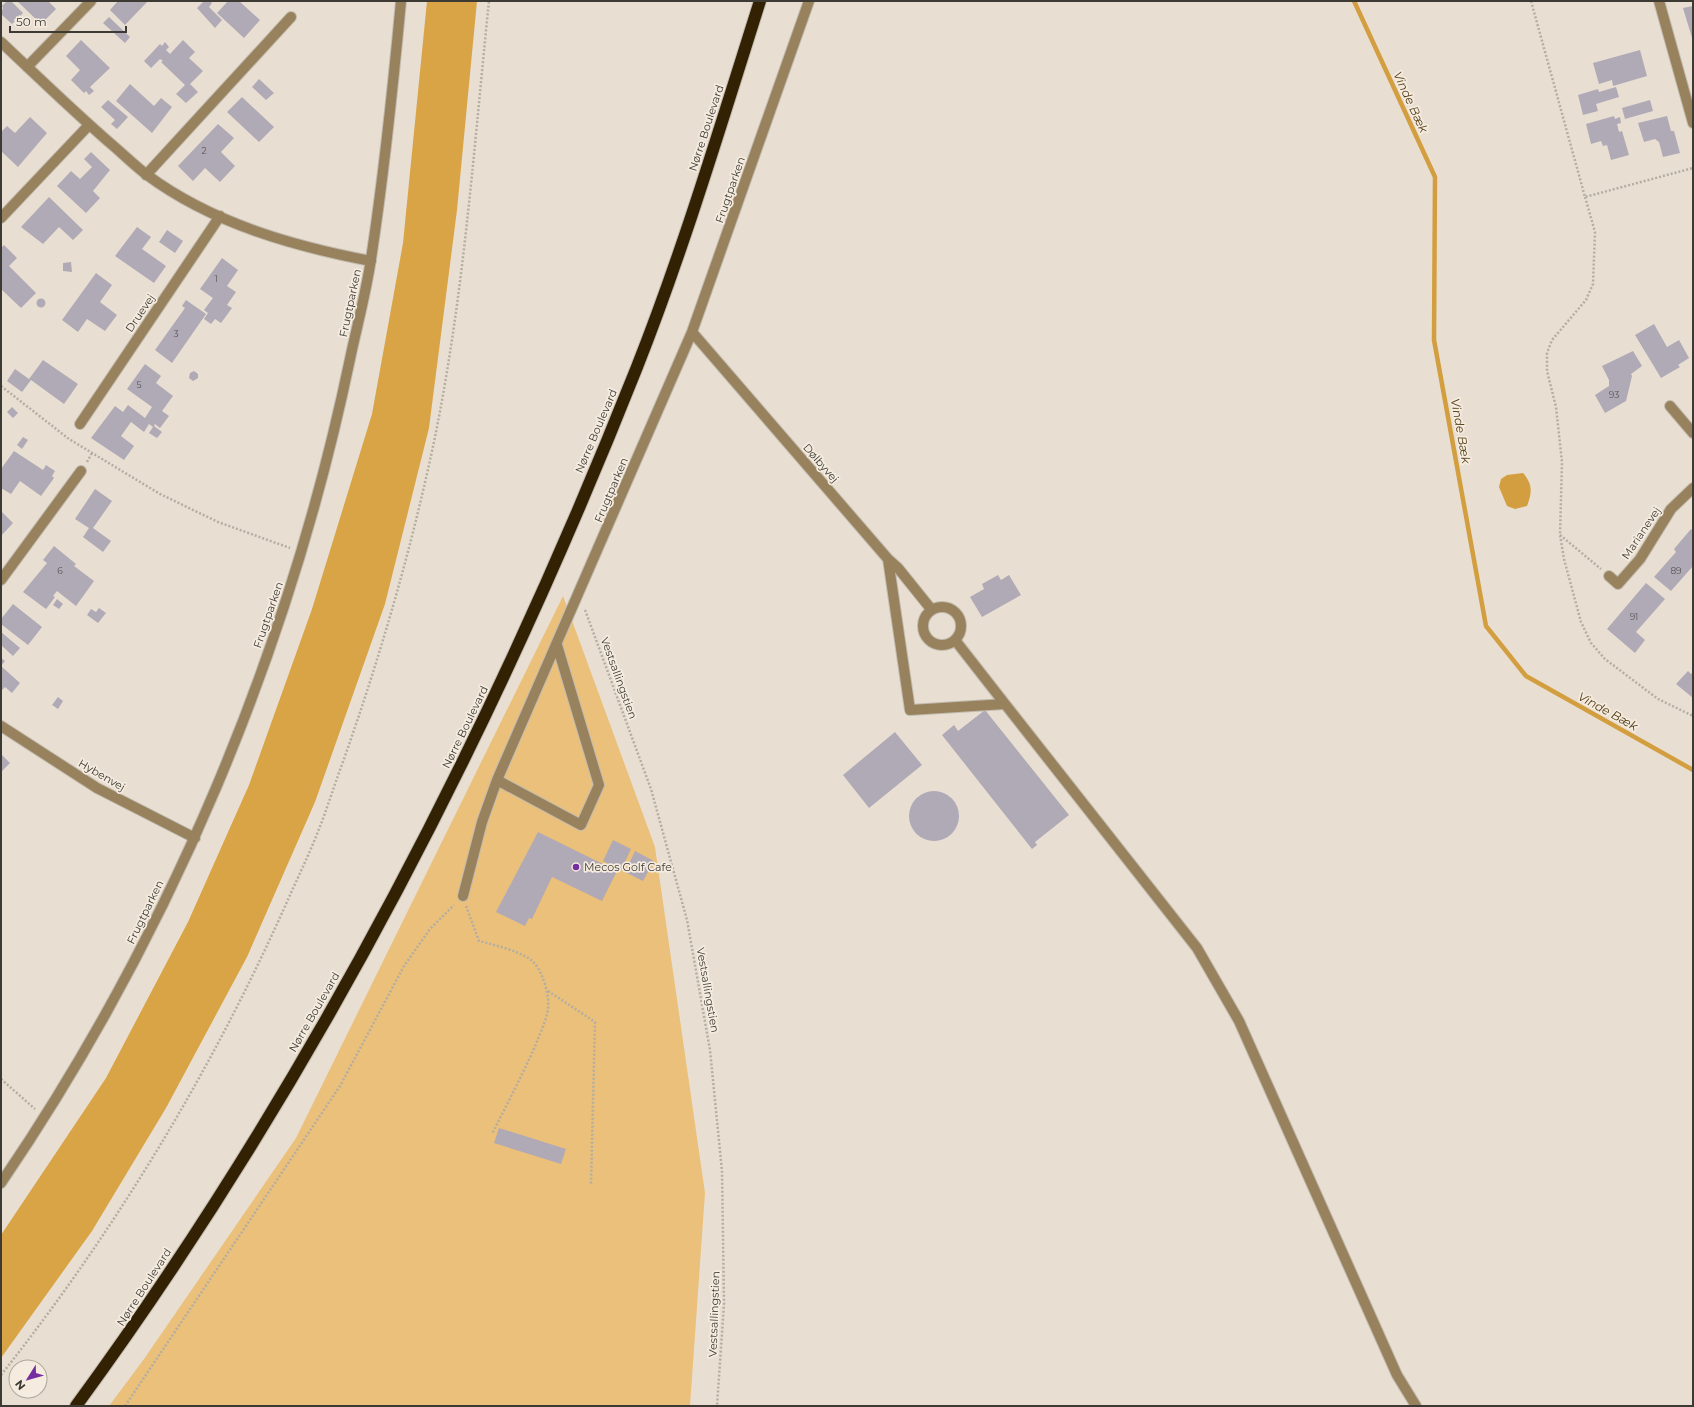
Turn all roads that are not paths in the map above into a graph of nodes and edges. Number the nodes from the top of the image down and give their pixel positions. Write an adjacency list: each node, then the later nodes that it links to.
1 (91, 1): 8 (street)
2 (401, 1): 14 (street, Frugtparken)
3 (760, 1): 33 (highway, Nørre Boulevard)
4 (809, 1): 15 (street, Frugtparken)
5 (1659, 1): 9 (street)
6 (291, 17): 11 (street)
7 (1, 42): 8 (street)
8 (27, 67): 10 (street)
9 (1693, 123)
10 (89, 125): 11 (street); 13 (street)
11 (146, 174): 12 (street)
12 (220, 216): 14 (street); 17 (street, Druevej)
13 (1, 218)
14 (371, 261): 30 (street, Frugtparken)
15 (692, 332): 21 (street, Dølbyvej); 26 (street, Frugtparken)
16 (1670, 406): 18 (street)
17 (80, 424)
18 (1693, 433)
19 (81, 471): 23 (street)
20 (1693, 488): 22 (street, Marianevej)
21 (888, 559): 24 (street, Dølbyvej); 27 (street)
22 (1609, 576)
23 (1, 580)
24 (931, 609): 25 (street); 25 (street)
25 (955, 640): 27 (street)
26 (556, 645): 29 (street, Frugtparken); 29 (street)
27 (1005, 704): 34 (street)
28 (1, 726): 30 (street, Hybenvej)
29 (497, 780): 31 (street, Frugtparken)
30 (195, 838): 32 (street, Frugtparken)
31 (463, 896)
32 (1, 1183)
33 (76, 1406)
34 (1416, 1406)

